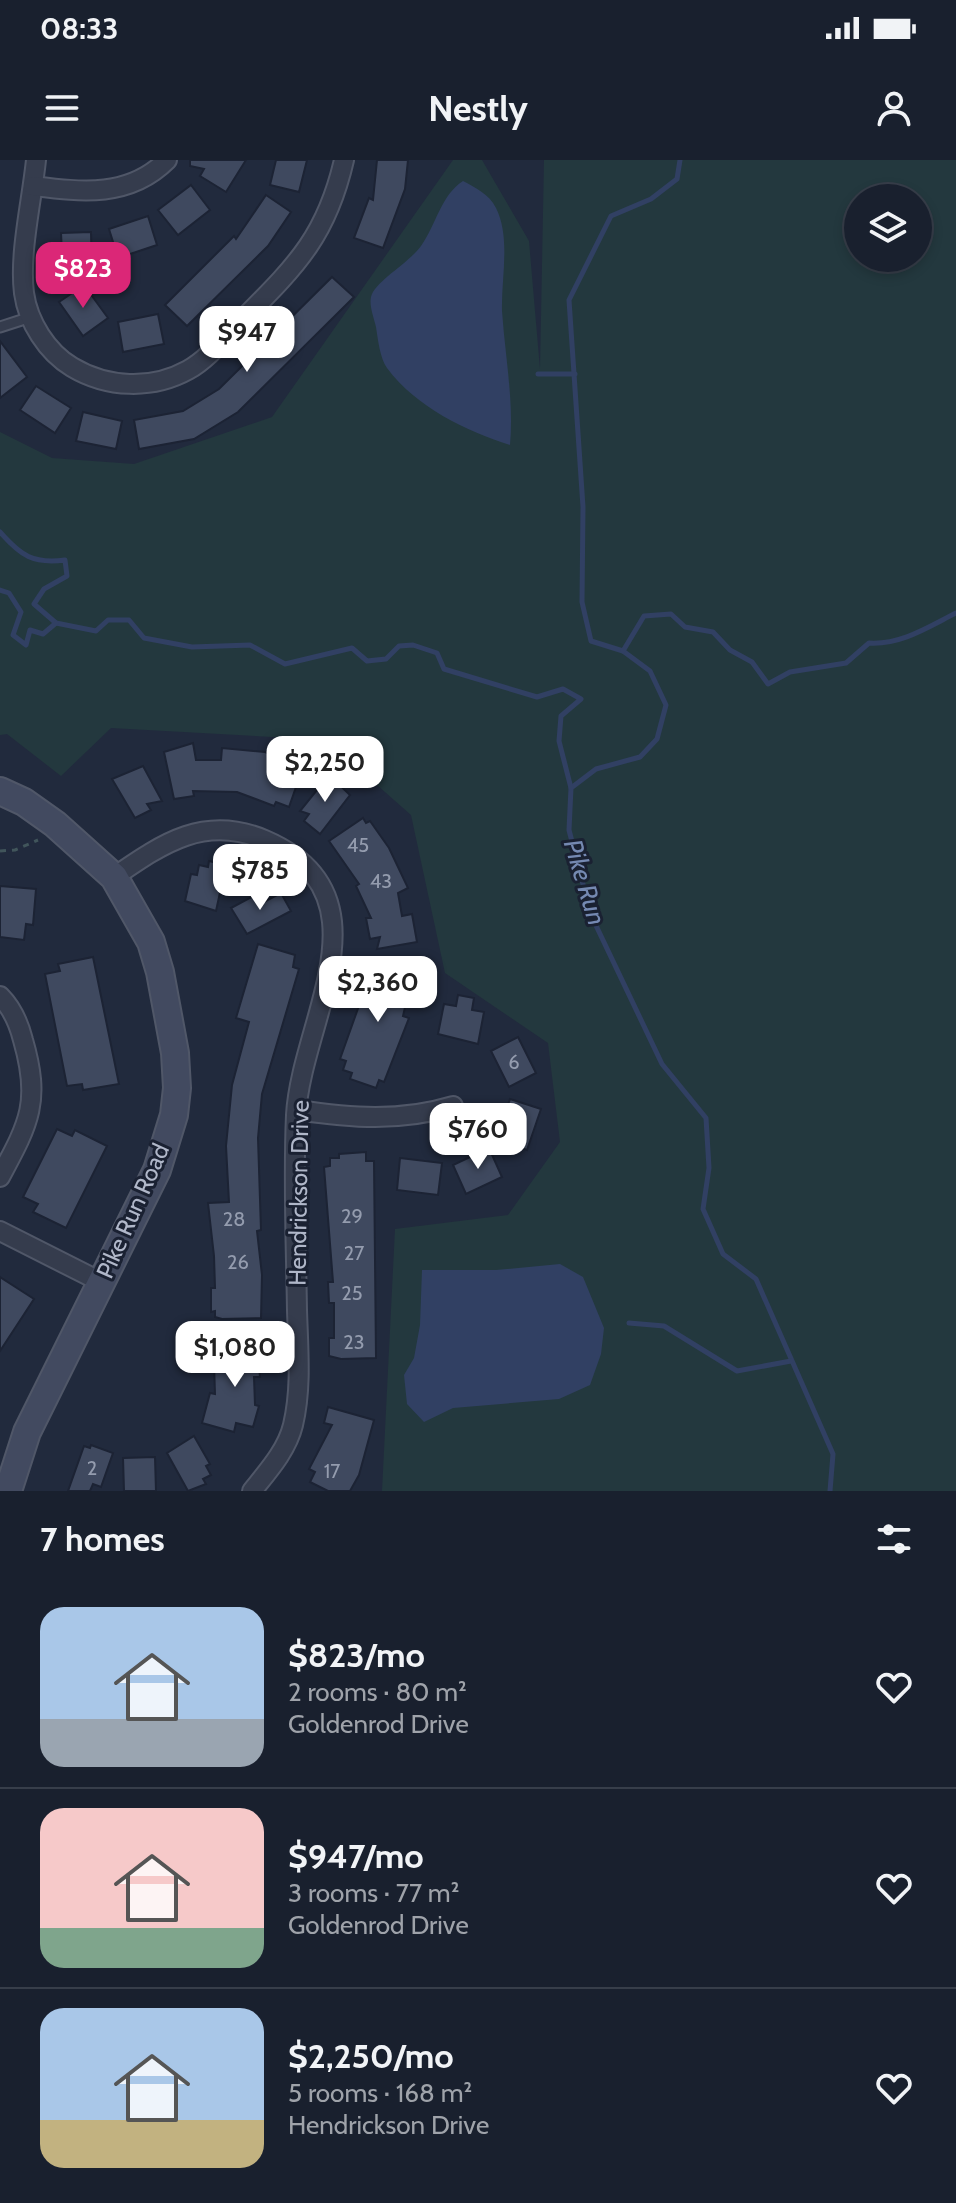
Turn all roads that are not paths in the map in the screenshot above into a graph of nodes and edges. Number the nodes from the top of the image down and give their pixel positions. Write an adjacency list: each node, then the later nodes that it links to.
1 (36, 160): 4 (street)
2 (167, 160): 4 (street)
3 (344, 160): 5 (street)
4 (33, 186): 5 (street)
5 (31, 317): 6 (lane)
6 (0, 327)
7 (0, 791): 8 (street, Pike Run Road)
8 (114, 877): 11 (street, Hendrickson Drive); 14 (street, Pike Run Road)
9 (0, 996): 12 (street)
10 (453, 1106): 11 (street)
11 (297, 1110): 16 (street, Hendrickson Drive)
12 (1, 1171)
13 (0, 1231): 14 (street)
14 (101, 1282): 15 (street, Pike Run Road)
15 (8, 1491)
16 (252, 1491)

